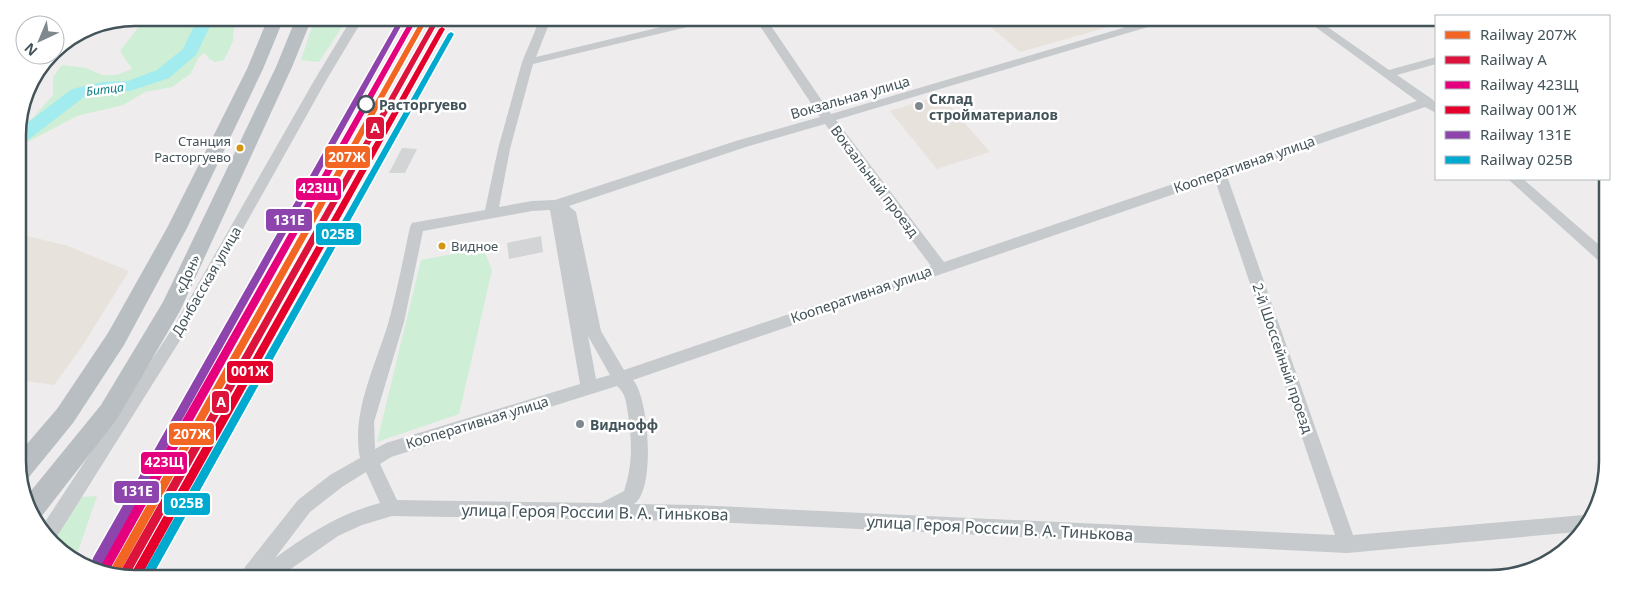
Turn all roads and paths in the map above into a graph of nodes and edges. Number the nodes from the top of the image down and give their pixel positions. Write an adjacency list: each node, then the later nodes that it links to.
1 (273, 26): 23 (highway)
2 (301, 26): 24 (highway, «Дон»)
3 (353, 26): 28 (street, Донбасская улица)
4 (543, 26): 10 (street)
5 (679, 26): 10 (street)
6 (765, 26): 13 (street, Вокзальный проезд)
7 (1141, 26): 13 (street, Вокзальная улица)
8 (1319, 26): 11 (street)
9 (1435, 60): 11 (street)
10 (528, 62): 17 (street)
11 (1388, 74): 12 (street)
12 (1432, 105): 14 (street, Кооперативная улица)
13 (828, 119): 16 (street, Вокзальная улица); 19 (street, Вокзальный проезд)
14 (1219, 172): 19 (street, Кооперативная улица); 29 (street, 2-й Шоссейный проезд)
15 (1516, 180): 18 (street)
16 (556, 205): 17 (street, Вокзальная улица); 20 (street); 21 (street)
17 (492, 213): 22 (street, Вокзальная улица)
18 (1599, 253)
19 (940, 267): 20 (street, Кооперативная улица)
20 (620, 378): 21 (street, Кооперативная улица); 26 (street)
21 (589, 387): 22 (street, Кооперативная улица)
22 (369, 460): 25 (street); 30 (street, Кооперативная улица)
23 (26, 462)
24 (35, 505)
25 (392, 508): 26 (street, улица Героя России В. А. Тинькова); 31 (street, улица Героя России В. А. Тинькова)
26 (603, 511): 29 (street, улица Героя России В. А. Тинькова)
27 (1578, 524): 29 (street, улица Героя России В. А. Тинькова)
28 (51, 530)
29 (1347, 544)
30 (254, 570)
31 (277, 570)

